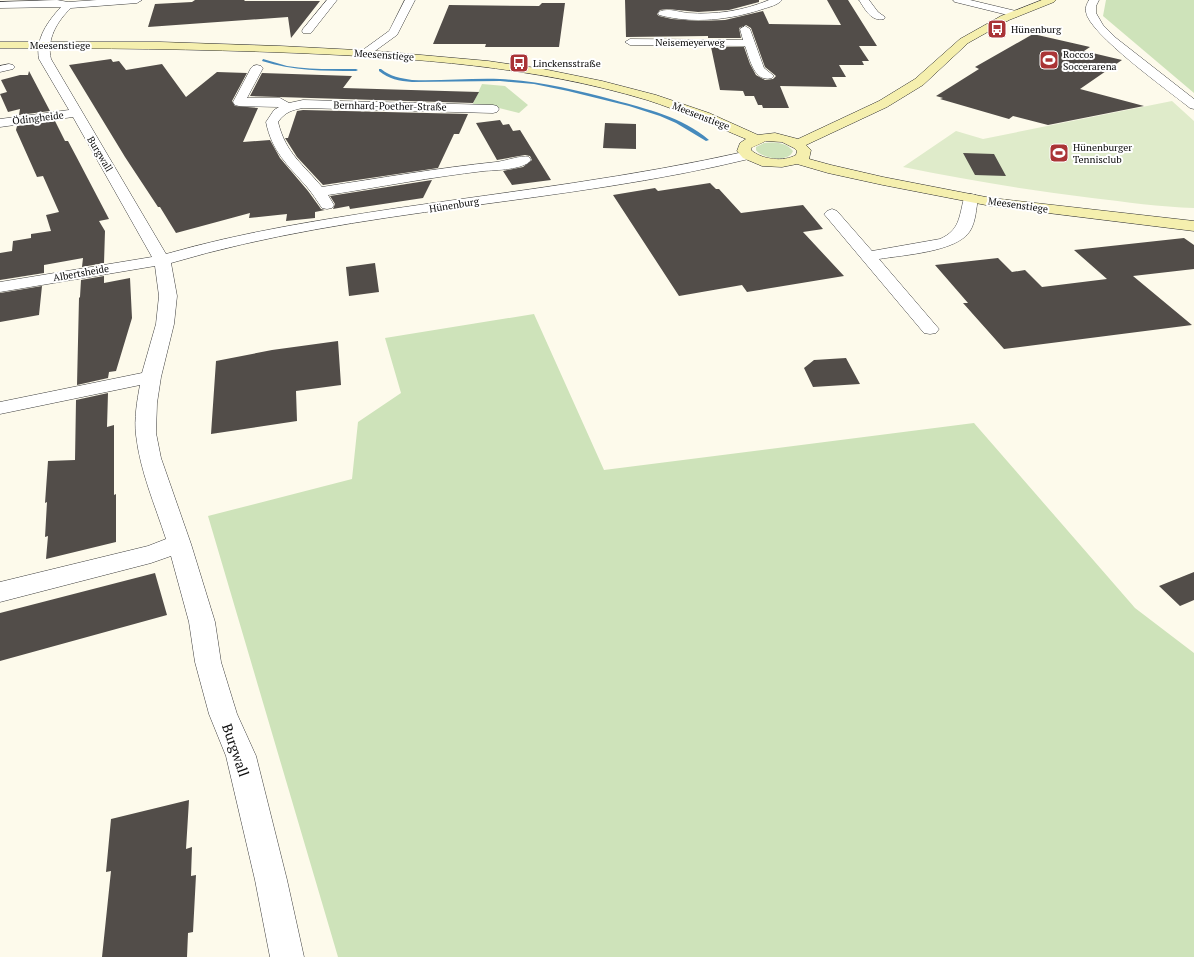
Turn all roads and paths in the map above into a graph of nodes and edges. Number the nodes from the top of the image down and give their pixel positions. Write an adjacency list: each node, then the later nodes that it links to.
1 (137, 0): 9 (street)
2 (332, 0): 16 (street)
3 (410, 0): 17 (street)
4 (777, 0): 13 (street)
5 (864, 0): 15 (street)
6 (958, 0): 14 (street)
7 (1051, 0): 14 (street)
8 (1094, 0): 26 (street)
9 (115, 1): 11 (street)
10 (0, 5): 11 (street)
11 (68, 5): 21 (street)
12 (663, 13): 13 (street)
13 (740, 14): 19 (street)
14 (1011, 16): 32 (street)
15 (880, 17)
16 (307, 31)
17 (393, 33): 22 (street); 23 (street)
18 (630, 42): 19 (street, Neisemeyerweg)
19 (749, 43): 25 (street)
20 (0, 45): 21 (street, Meesenstiege)
21 (44, 45): 22 (street, Meesenstiege); 29 (street, Burgwall)
22 (364, 54): 23 (street, Meesenstiege)
23 (391, 55): 31 (street, Meesenstiege)
24 (257, 68): 27 (street, Bernhard-Poether-Straße)
25 (768, 76)
26 (1194, 105)
27 (287, 106): 28 (street, Bernhard-Poether-Straße); 36 (street)
28 (493, 109)
29 (76, 113): 30 (street, Ödingheide); 42 (street, Burgwall)
30 (0, 123)
31 (756, 139): 32 (street, Meesenstiege); 33 (street)
32 (798, 144): 35 (street)
33 (748, 155): 35 (street, Meesenstiege); 39 (street, Hünenburg)
34 (524, 160): 36 (street)
35 (798, 160): 37 (street, Meesenstiege)
36 (321, 192): 39 (street)
37 (971, 198): 40 (street, Meesenstiege); 41 (street)
38 (832, 214): 41 (street)
39 (336, 222): 42 (street, Hünenburg)
40 (1194, 226)
41 (869, 256): 44 (street)
42 (162, 260): 43 (street, Albertsheide); 45 (street, Burgwall)
43 (0, 287)
44 (930, 329)
45 (152, 377): 46 (street); 47 (street, Burgwall)
46 (0, 408)
47 (179, 544): 48 (street); 49 (street, Burgwall)
48 (0, 592)
49 (287, 957)

